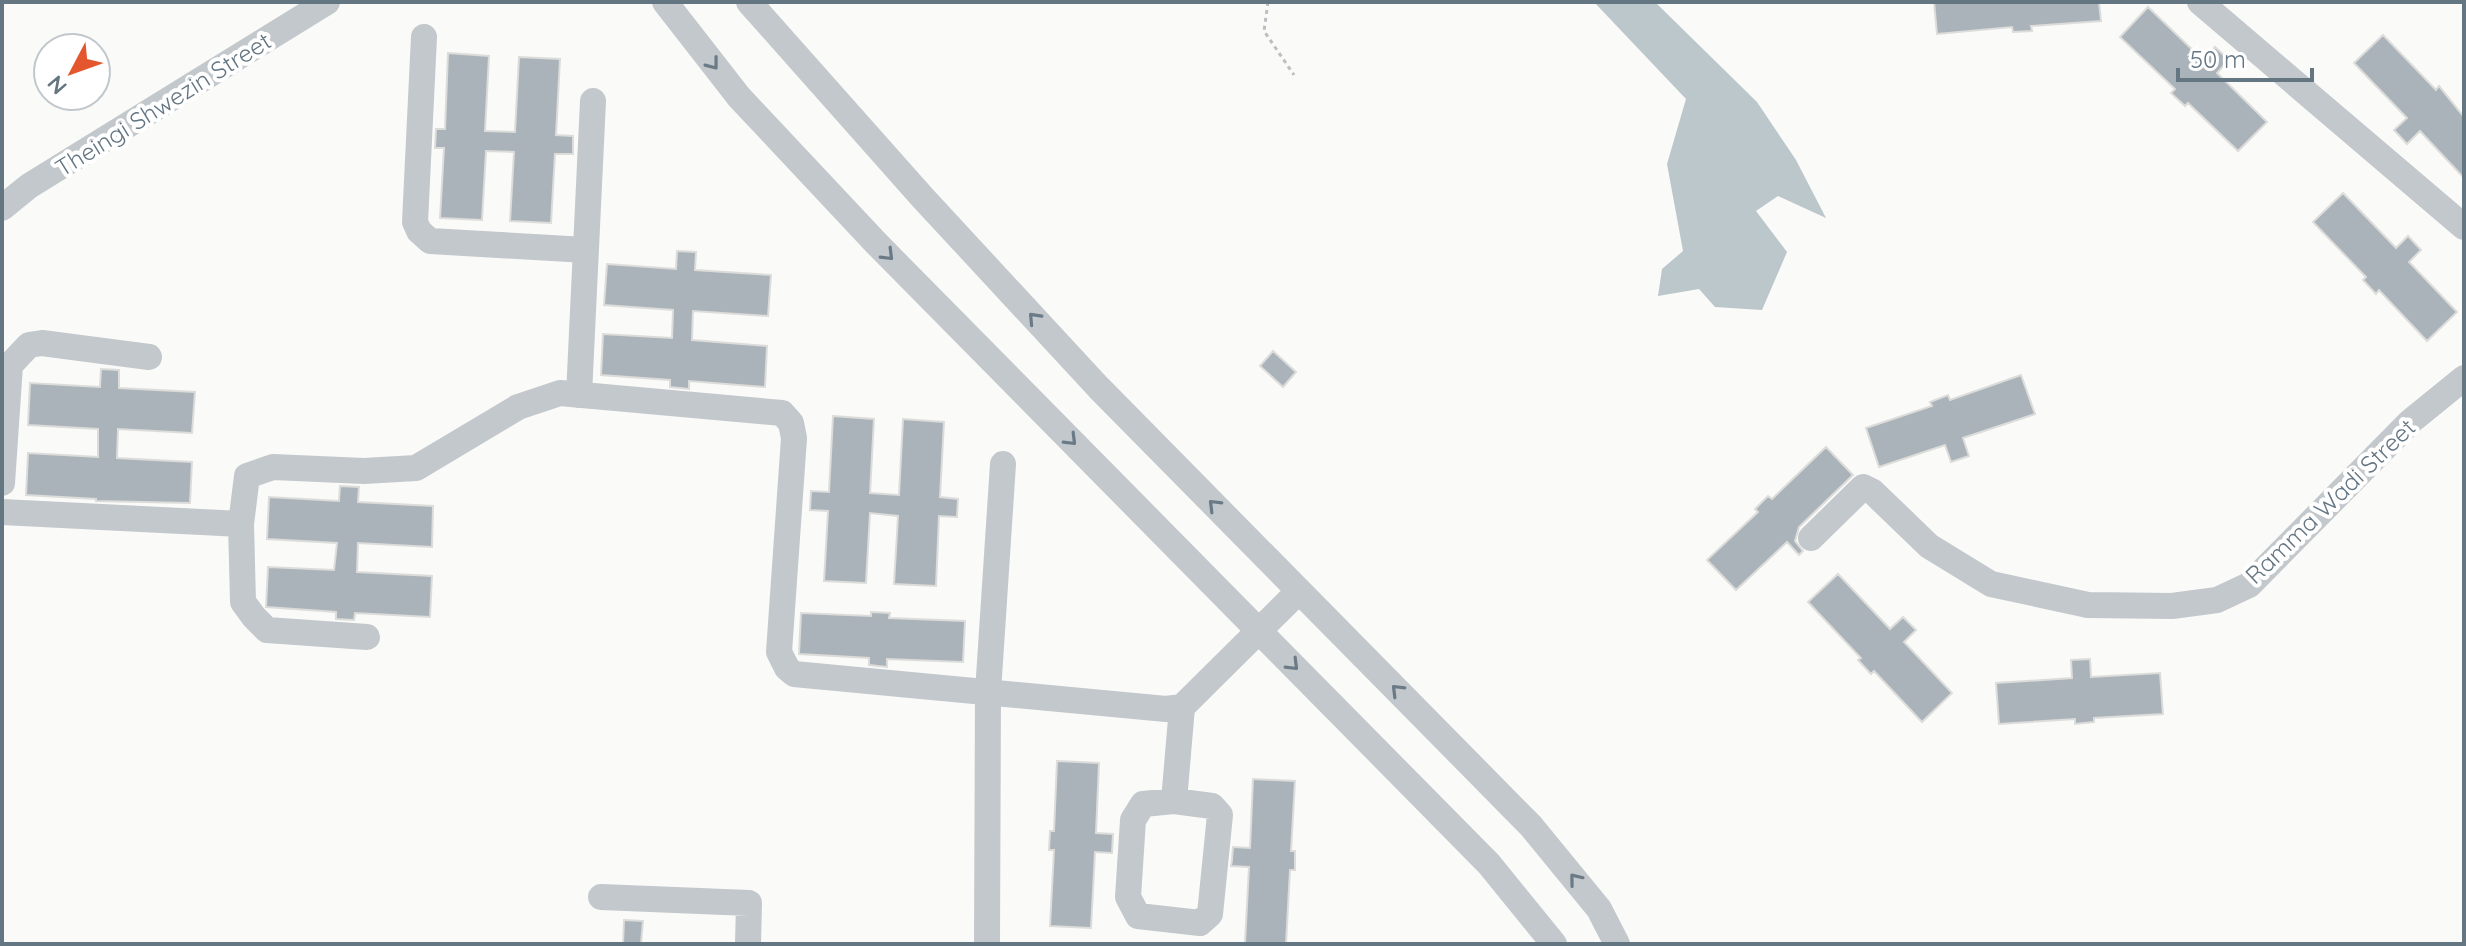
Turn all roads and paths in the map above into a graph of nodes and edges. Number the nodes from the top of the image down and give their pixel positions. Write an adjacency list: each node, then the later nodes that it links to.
1 (327, 2): 9 (street, Theingi Shwezin Street)
2 (665, 2): 21 (street, one-way to 21)
3 (749, 2): 20 (street, one-way to 3)
4 (1268, 2): 7 (path)
5 (2200, 2): 10 (street)
6 (424, 37): 11 (street)
7 (1294, 75)
8 (593, 101): 11 (street)
9 (2, 208)
10 (2464, 227)
11 (586, 250): 14 (street)
12 (149, 357): 16 (street)
13 (2464, 378): 19 (street, Ramma Wadi Street)
14 (579, 395): 18 (street); 23 (street)
15 (1003, 464): 23 (street)
16 (2, 483)
17 (2, 512): 18 (street)
18 (241, 524): 22 (street)
19 (1811, 538)
20 (1299, 591): 21 (street); 30 (street, one-way to 20)
21 (1259, 632): 24 (street); 29 (street, one-way to 29)
22 (367, 637)
23 (988, 692): 24 (street); 28 (street)
24 (1182, 707): 25 (street)
25 (1174, 801): 25 (street)
26 (601, 897): 27 (street)
27 (748, 944)
28 (987, 944)
29 (1554, 944)
30 (1617, 944)

